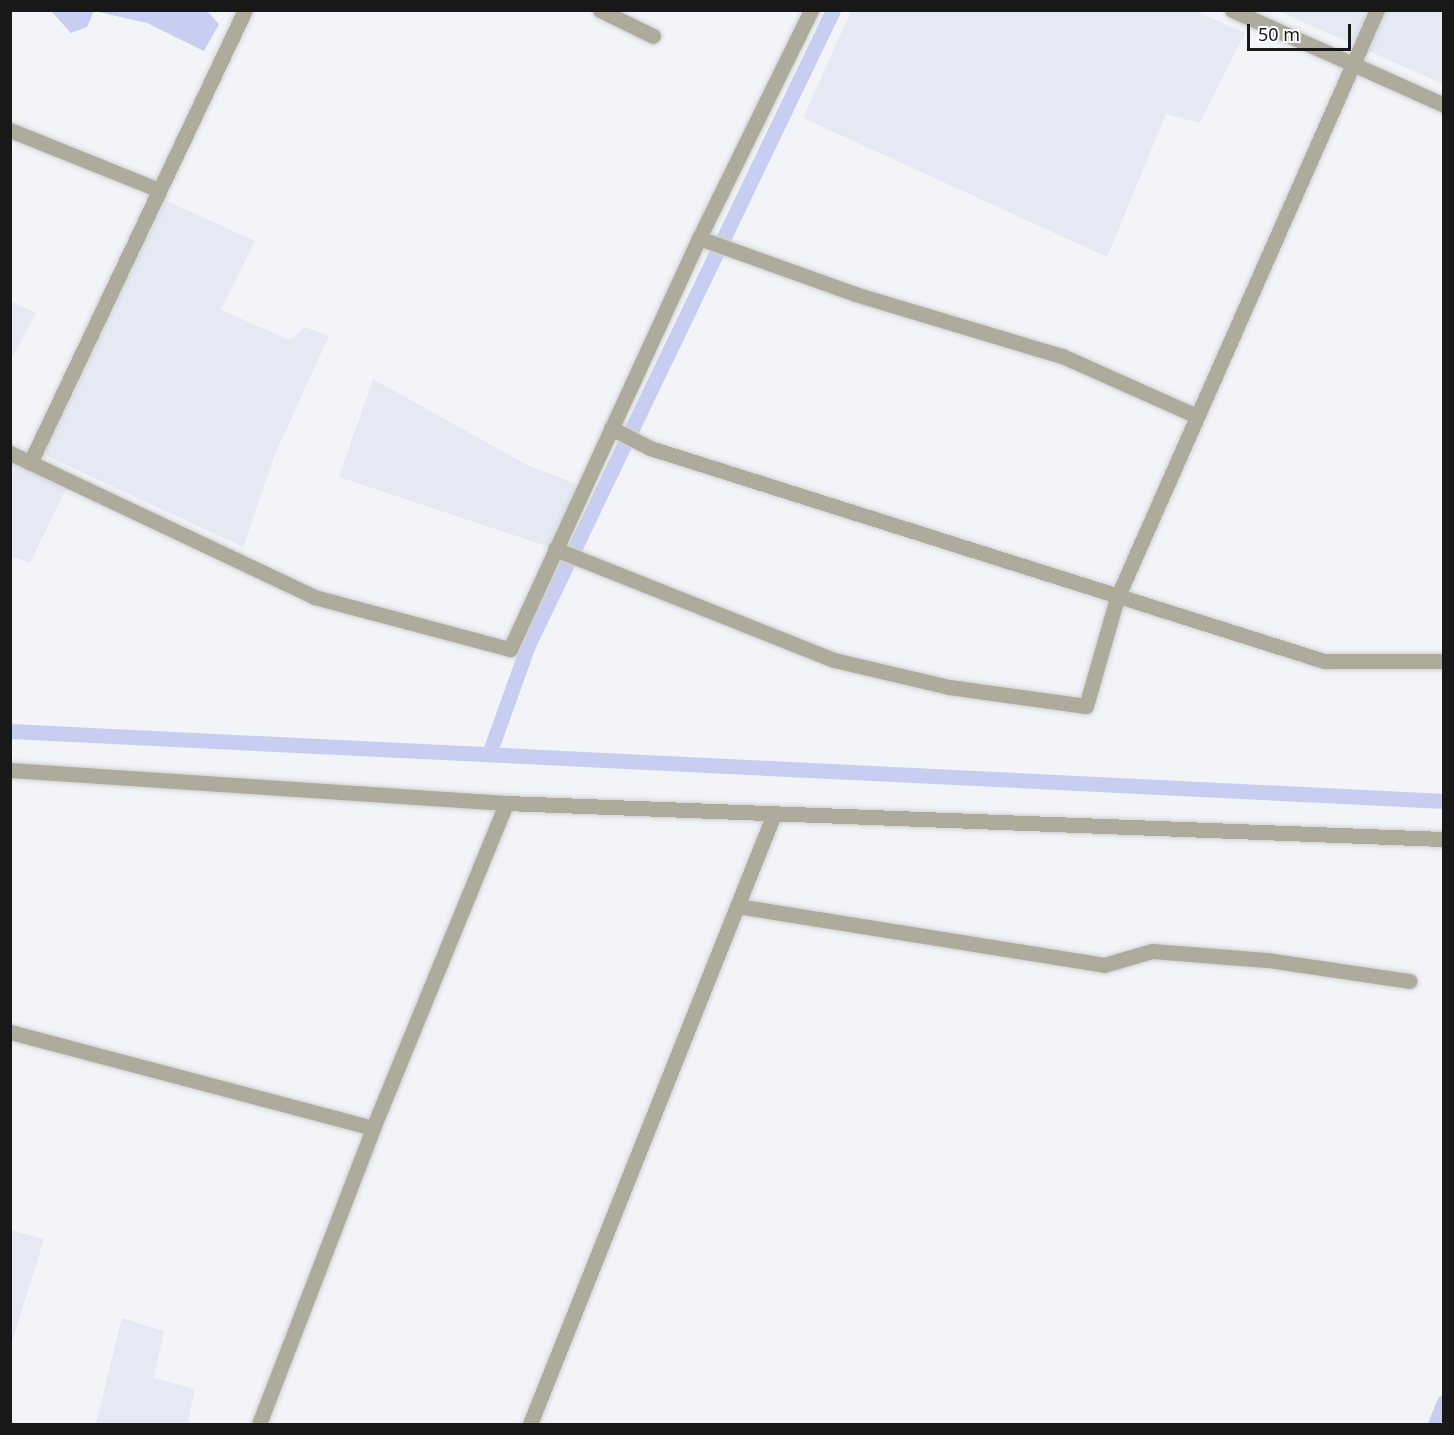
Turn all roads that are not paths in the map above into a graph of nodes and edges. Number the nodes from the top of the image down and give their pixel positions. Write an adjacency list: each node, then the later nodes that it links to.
1 (245, 10): 10 (street)
2 (600, 10): 6 (street)
3 (811, 10): 11 (street)
4 (1232, 10): 7 (street)
5 (1377, 10): 7 (street)
6 (653, 36)
7 (1352, 64): 8 (street); 12 (street)
8 (1443, 105)
9 (10, 130): 10 (street)
10 (159, 190): 15 (street)
11 (699, 238): 12 (street); 13 (street)
12 (1197, 416): 17 (street)
13 (611, 428): 16 (street); 17 (street)
14 (10, 453): 15 (street)
15 (30, 463): 16 (street)
16 (555, 549): 17 (street)
17 (1118, 595): 18 (street)
18 (1443, 661)
19 (10, 770): 20 (street)
20 (506, 803): 21 (street); 26 (street)
21 (774, 814): 22 (street); 23 (street)
22 (1443, 839)
23 (737, 906): 24 (street); 28 (street)
24 (1409, 981)
25 (10, 1032): 26 (street)
26 (373, 1128): 27 (street)
27 (260, 1425)
28 (530, 1425)

